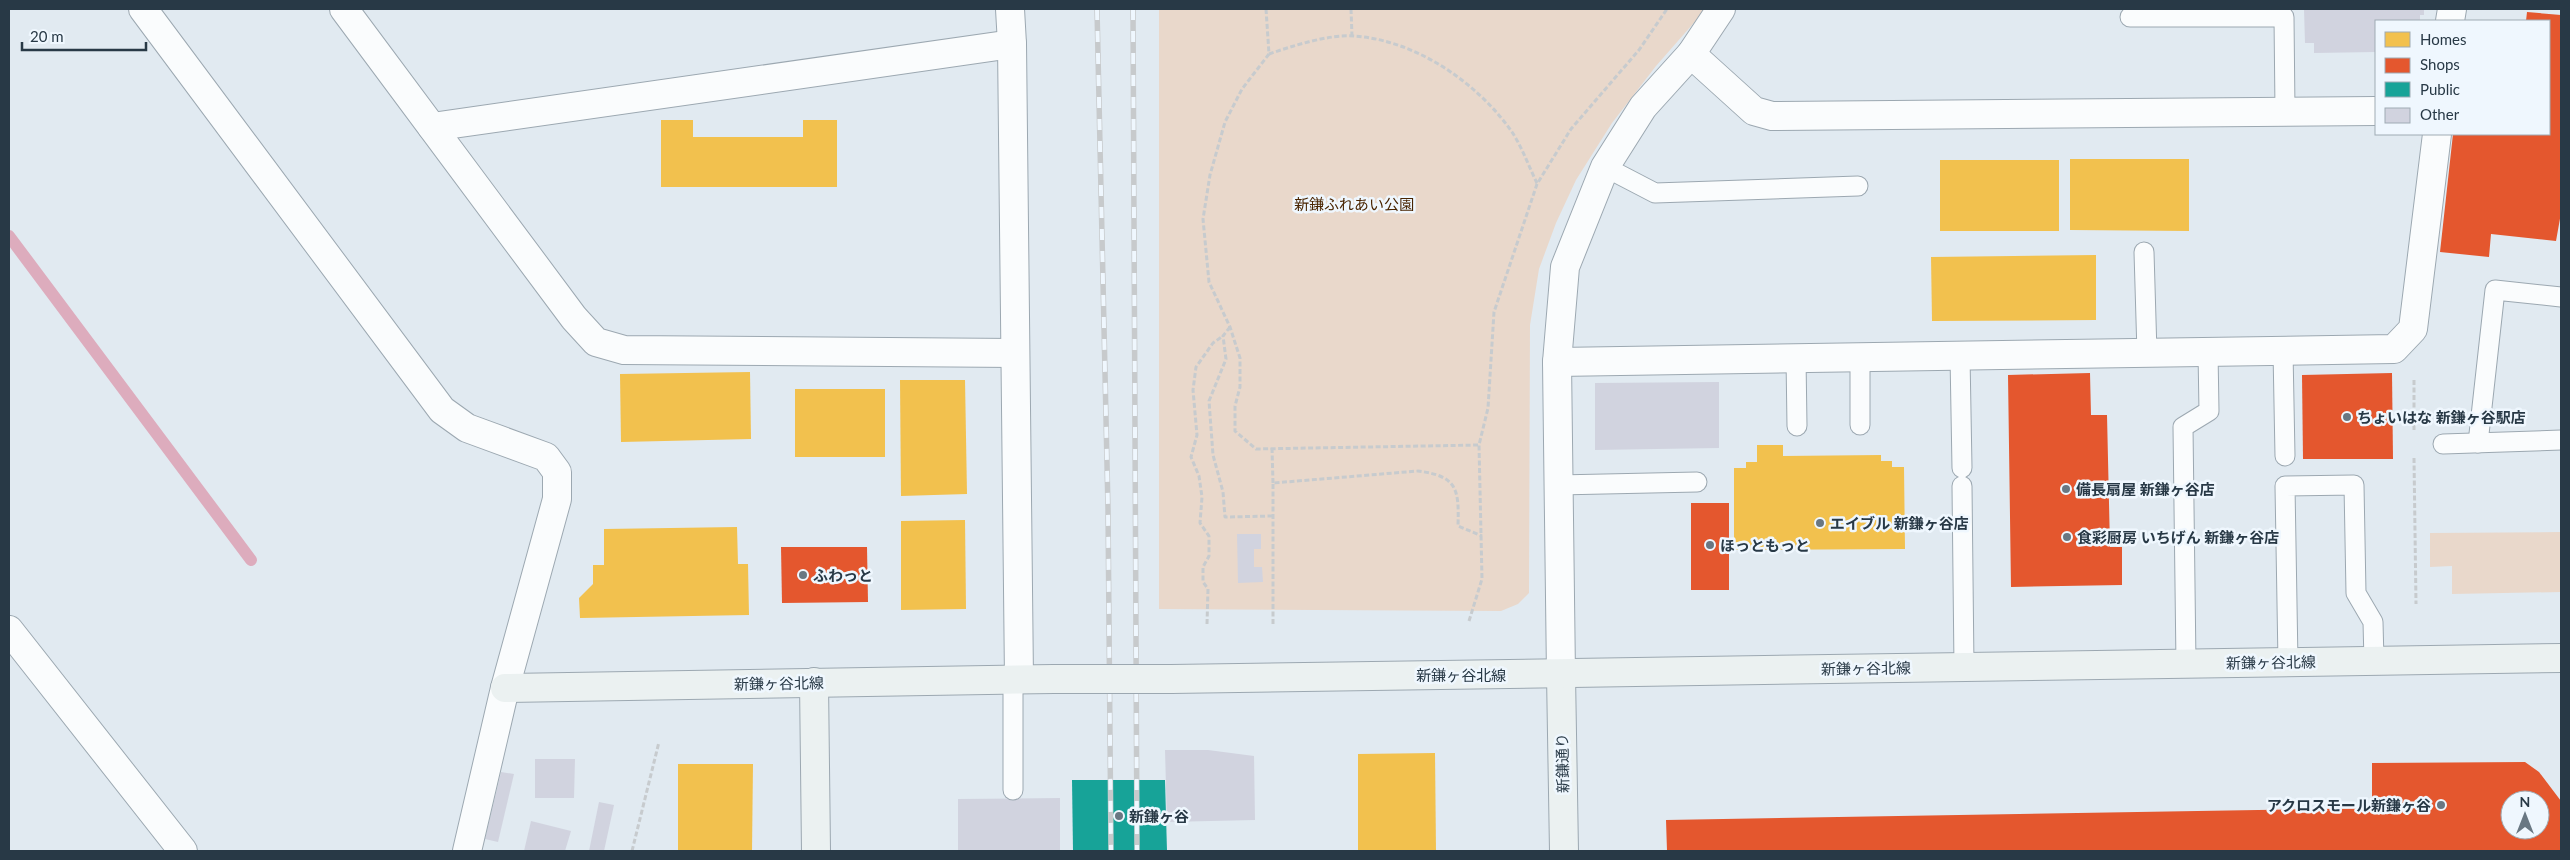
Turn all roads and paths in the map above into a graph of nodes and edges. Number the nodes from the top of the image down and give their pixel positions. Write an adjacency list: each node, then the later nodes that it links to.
1 (143, 9): 59 (street)
2 (344, 9): 14 (street)
3 (1010, 9): 9 (street)
4 (1266, 9): 10 (path)
5 (1351, 9): 8 (path)
6 (1721, 9): 11 (street)
7 (2130, 17): 13 (lane)
8 (1352, 36): 10 (path); 17 (path)
9 (1012, 44): 14 (street); 26 (street)
10 (1269, 54): 21 (path)
11 (1691, 54): 13 (street); 16 (street)
12 (2375, 111): 13 (street)
13 (2284, 112)
14 (432, 127): 26 (street)
15 (2437, 135): 22 (street)
16 (1606, 167): 18 (lane); 31 (street)
17 (1537, 184)
18 (1858, 186)
19 (2144, 252): 27 (lane)
20 (2561, 297): 36 (lane)
21 (1230, 327): 23 (path); 38 (path)
22 (2413, 330): 24 (street); 34 (path)
23 (1223, 336): 44 (path); 48 (path)
24 (2283, 351): 25 (street); 39 (lane)
25 (2208, 352): 27 (street); 54 (lane)
26 (1016, 353): 57 (street)
27 (2147, 353): 28 (street)
28 (1960, 356): 29 (street); 55 (lane)
29 (1860, 357): 30 (street); 32 (lane)
30 (1796, 358): 31 (street); 33 (lane)
31 (1557, 362): 43 (street)
32 (1860, 425)
33 (1796, 426)
34 (2414, 436)
35 (2561, 440): 36 (lane)
36 (2478, 443): 37 (lane)
37 (2443, 444)
38 (1272, 448): 42 (path); 45 (path)
39 (2284, 456)
40 (2414, 456): 46 (path)
41 (1697, 482): 43 (lane)
42 (1273, 483): 44 (path); 45 (path)
43 (1558, 485): 56 (street)
44 (1273, 516): 49 (path)
45 (1482, 536): 47 (path)
46 (2416, 604)
47 (1469, 621)
48 (1207, 624)
49 (1273, 624)
50 (9, 630): 62 (street)
51 (2561, 658): 52 (street, 新鎌ヶ谷北線)
52 (2374, 661): 53 (street, 新鎌ヶ谷北線); 53 (lane)
53 (2288, 662): 54 (street, 新鎌ヶ谷北線)
54 (2186, 664): 55 (street, 新鎌ヶ谷北線)
55 (1964, 667): 56 (street, 新鎌ヶ谷北線)
56 (1561, 675): 57 (street, 新鎌ヶ谷北線, bridge); 66 (street, 新鎌通り)
57 (1016, 679): 58 (street, 新鎌ヶ谷北線); 61 (lane)
58 (814, 682): 59 (street, 新鎌ヶ谷北線); 65 (street)
59 (504, 688): 63 (street)
60 (659, 742): 64 (path)
61 (1013, 790)
62 (182, 851)
63 (467, 851)
64 (632, 851)
65 (816, 851)
66 (1564, 851)

